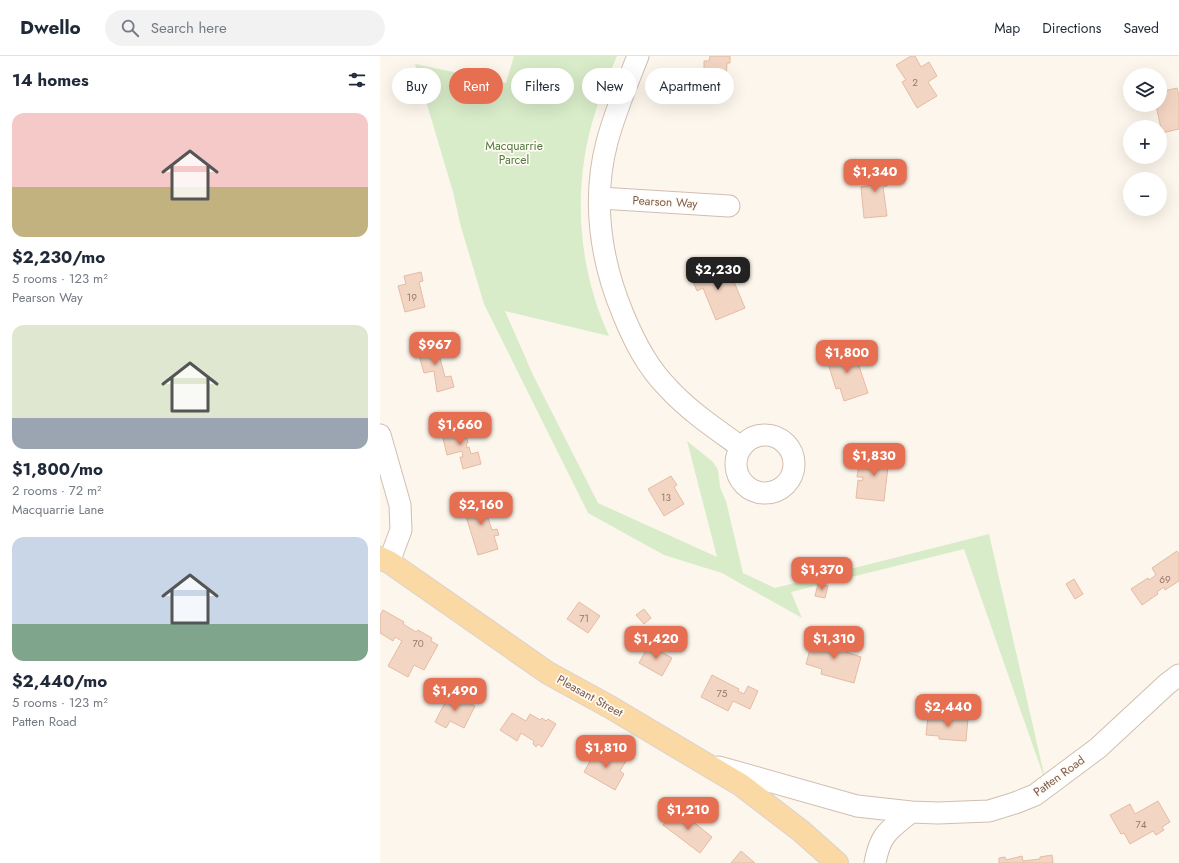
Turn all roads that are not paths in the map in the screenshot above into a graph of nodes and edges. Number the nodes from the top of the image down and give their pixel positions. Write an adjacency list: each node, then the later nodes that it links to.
1 (638, 56): 2 (street)
2 (600, 198): 3 (street, Pearson Way); 5 (street)
3 (729, 206)
4 (380, 435): 6 (street)
5 (741, 447)
6 (385, 560): 8 (main road, Pleasant Street)
7 (1179, 675): 9 (street, Patten Road)
8 (705, 764): 9 (street, Patten Road); 10 (main road, Pleasant Street)
9 (911, 812): 11 (street)
10 (837, 863)
11 (875, 863)

